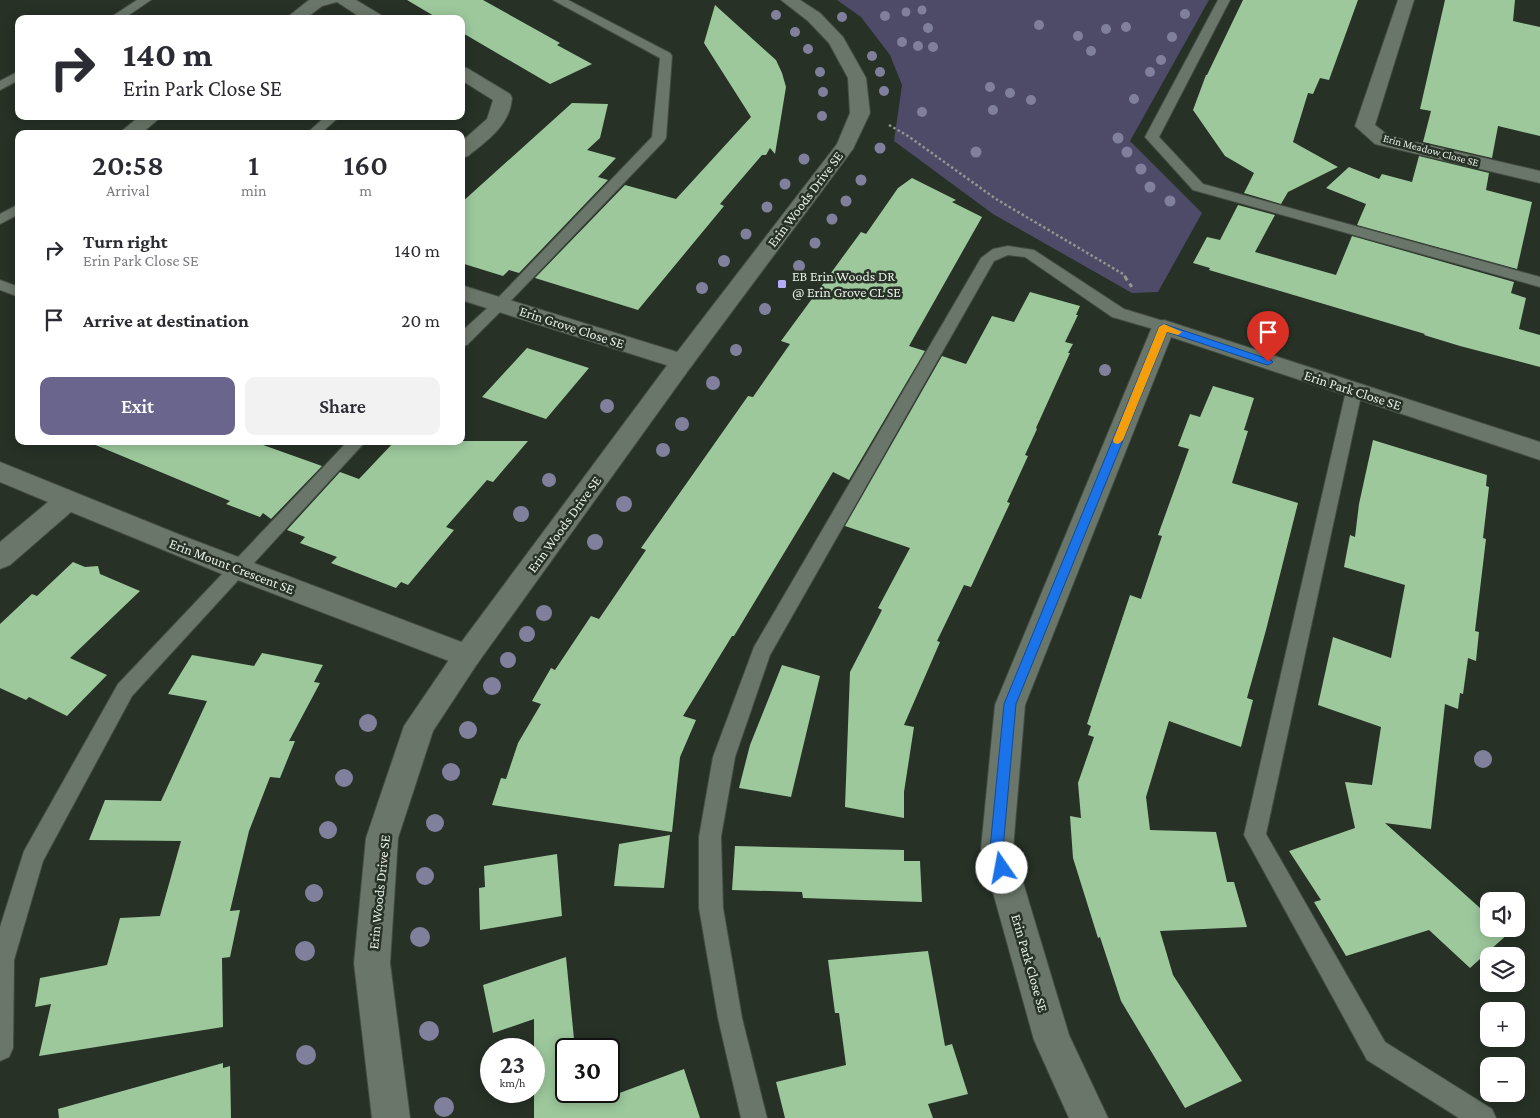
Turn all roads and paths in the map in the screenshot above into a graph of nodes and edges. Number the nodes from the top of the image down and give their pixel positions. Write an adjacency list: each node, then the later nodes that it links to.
1 (145, 0): 8 (lane)
2 (330, 0): 9 (street)
3 (344, 0): 10 (street)
4 (559, 0): 27 (lane)
5 (789, 0): 30 (street, Erin Woods Drive SE)
6 (1224, 0): 23 (lane)
7 (1406, 0): 20 (street, Erin Meadow Close SE)
8 (121, 15)
9 (299, 15)
10 (368, 15)
11 (465, 75): 19 (street)
12 (15, 77): 13 (lane)
13 (0, 86)
14 (147, 120): 17 (street)
15 (329, 120): 18 (lane)
16 (889, 125): 28 (path)
17 (134, 130)
18 (317, 130)
19 (465, 149)
20 (1540, 177)
21 (15, 211): 22 (lane)
22 (0, 220)
23 (1540, 282)
24 (0, 285): 25 (lane)
25 (15, 291)
26 (465, 293): 27 (street, Erin Grove Close SE)
27 (500, 304): 29 (lane); 30 (street, Erin Grove Close SE)
28 (1164, 327): 31 (street, Erin Park Close SE); 41 (lane); 42 (street, Erin Park Close SE)
29 (465, 337)
30 (682, 362): 38 (street, Erin Woods Drive SE)
31 (1354, 391): 33 (street, Erin Park Close SE); 43 (lane)
32 (354, 445): 37 (lane)
33 (1540, 451)
34 (0, 471): 35 (street, Erin Mount Crescent SE)
35 (67, 500): 36 (street); 37 (street, Erin Mount Crescent SE)
36 (0, 558)
37 (238, 569): 38 (street, Erin Mount Crescent SE); 39 (lane)
38 (467, 656): 40 (street, Erin Woods Drive SE)
39 (0, 1048)
40 (391, 1118)
41 (754, 1118)
42 (1089, 1118)
43 (1483, 1118)

